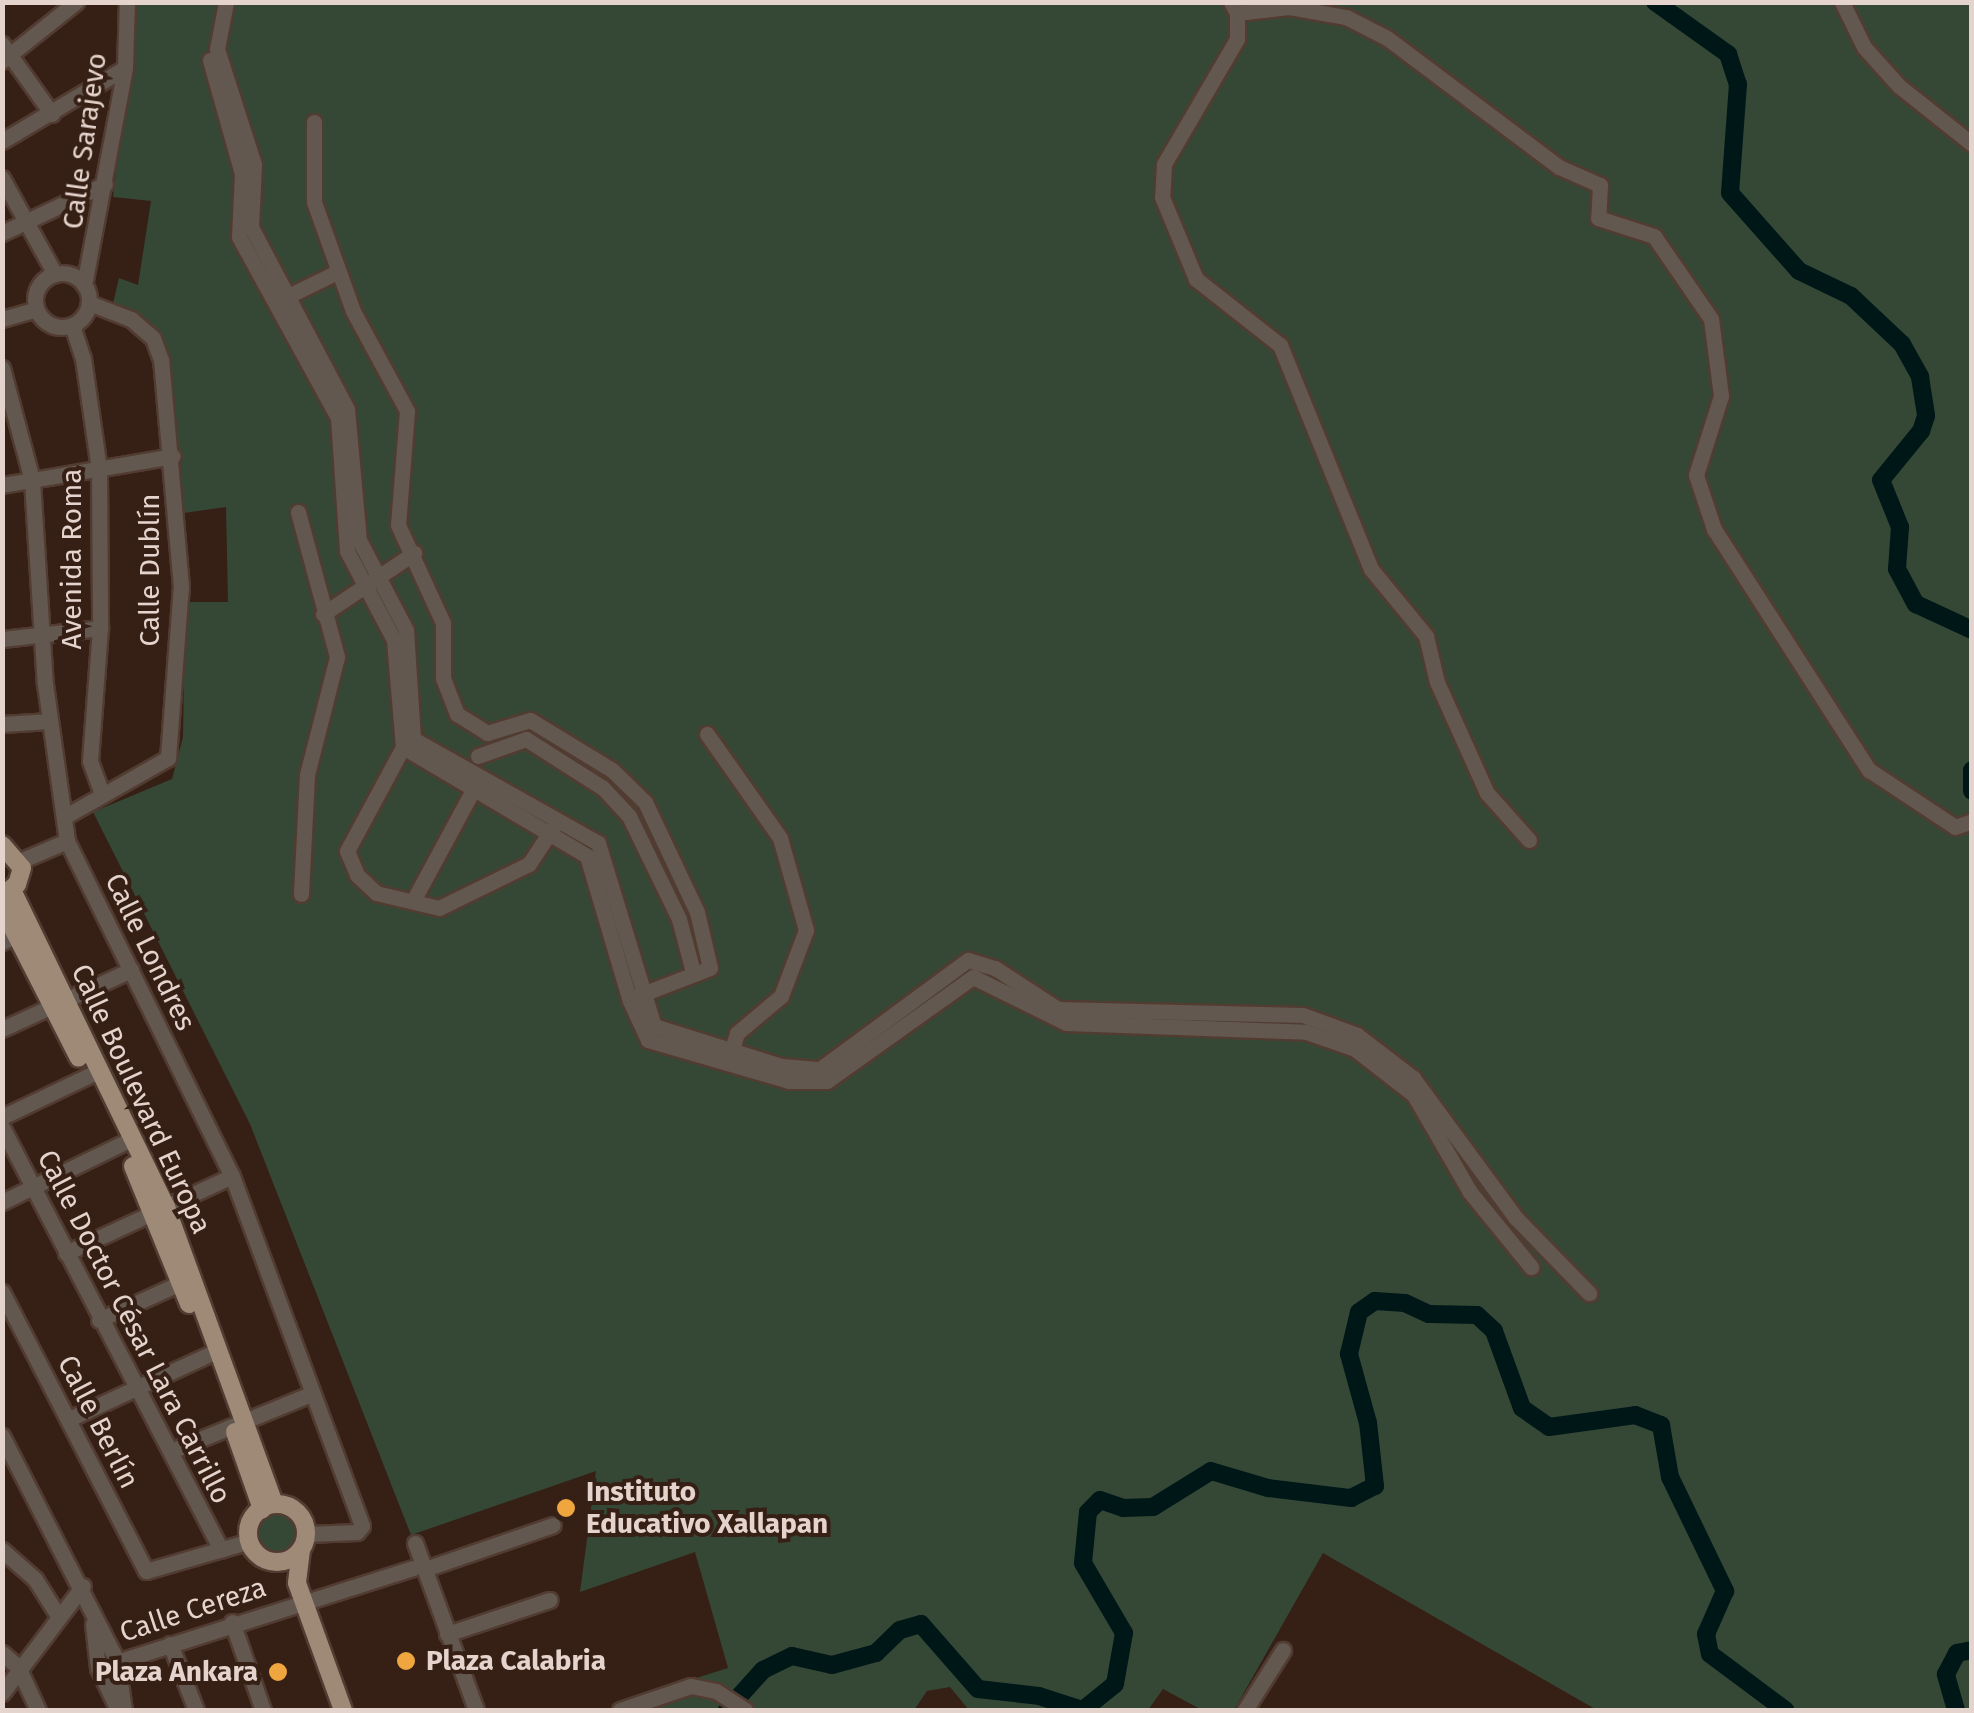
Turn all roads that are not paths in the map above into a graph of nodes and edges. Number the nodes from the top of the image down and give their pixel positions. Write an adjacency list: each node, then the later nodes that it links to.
1 (76, 2): 6 (street)
2 (126, 2): 7 (street, Calle Sarajevo)
3 (223, 2): 19 (street)
4 (1842, 2): 11 (street)
5 (1234, 8): 46 (street); 48 (street)
6 (5, 53): 8 (street)
7 (124, 68): 8 (street); 13 (street, Calle Sarajevo)
8 (52, 114): 10 (street)
9 (314, 122): 16 (street)
10 (2, 141)
11 (1972, 144)
12 (2, 178): 14 (street)
13 (105, 184): 14 (street); 18 (street, Calle Sarajevo)
14 (27, 219): 15 (street); 17 (street)
15 (2, 232)
16 (337, 272): 19 (street); 30 (street)
17 (55, 274): 18 (street); 21 (street)
18 (84, 285): 20 (street)
19 (282, 300): 31 (street)
20 (88, 302): 23 (street); 25 (street, Calle Dublín)
21 (36, 308): 22 (street); 23 (street)
22 (2, 320)
23 (72, 325): 26 (street, Avenida Roma)
24 (2, 368): 27 (street, Calle Londres)
25 (172, 456): 26 (street); 43 (street, Calle Dublín)
26 (99, 469): 27 (street); 33 (street, Avenida Roma)
27 (32, 480): 28 (street); 34 (street, Calle Londres)
28 (2, 485)
29 (298, 512): 32 (street)
30 (414, 553): 31 (street); 38 (street)
31 (374, 585): 32 (street); 40 (street); 42 (street)
32 (324, 614): 52 (street)
33 (100, 628): 34 (street); 43 (street, Avenida Roma)
34 (42, 636): 35 (street); 36 (street, Calle Londres)
35 (2, 639)
36 (50, 720): 37 (street); 44 (street, Calle Londres)
37 (2, 724)
38 (488, 733): 41 (street); 57 (street)
39 (706, 734): 61 (street)
40 (403, 747): 42 (street); 54 (street)
41 (478, 756): 42 (street); 57 (street)
42 (467, 782): 45 (street); 47 (street); 54 (street)
43 (102, 794): 44 (street, Calle Dublín)
44 (64, 817): 49 (street, Calle Londres)
45 (559, 818): 47 (street); 58 (street)
46 (1972, 821)
47 (550, 834): 54 (street); 58 (street)
48 (1529, 840)
49 (67, 841): 51 (street); 56 (street, Calle Londres)
50 (2, 845): 51 (main road)
51 (20, 860): 53 (main road)
52 (302, 894)
53 (6, 897): 55 (main road, Calle Boulevard Europa)
54 (413, 902)
55 (17, 936): 59 (main road, Calle Boulevard Europa)
56 (131, 970): 59 (street); 66 (street, Calle Londres)
57 (693, 972): 58 (street)
58 (635, 997): 61 (street)
59 (59, 1001): 60 (street); 62 (main road, Calle Boulevard Europa)
60 (2, 1029)
61 (730, 1056): 71 (street); 74 (street)
62 (93, 1074): 63 (street); 65 (main road, Calle Boulevard Europa)
63 (2, 1117)
64 (2, 1128): 67 (street, Calle Doctor César Lara Carrillo)
65 (127, 1141): 67 (street); 69 (main road, Calle Boulevard Europa)
66 (232, 1176): 69 (street); 78 (street, Calle Londres)
67 (32, 1186): 68 (street); 70 (street, Calle Doctor César Lara Carrillo)
68 (2, 1202)
69 (160, 1210): 70 (street); 72 (main road, Calle Boulevard Europa)
70 (66, 1253): 75 (street, Calle Doctor César Lara Carrillo)
71 (1531, 1267)
72 (187, 1280): 75 (street); 76 (main road, Calle Boulevard Europa)
73 (2, 1292): 79 (street, Calle Berlín)
74 (1588, 1293)
75 (99, 1320): 77 (street, Calle Doctor César Lara Carrillo)
76 (214, 1352): 77 (street); 80 (main road, Calle Boulevard Europa)
77 (137, 1387): 79 (street); 82 (street, Calle Doctor César Lara Carrillo)
78 (312, 1394): 80 (street); 86 (street, Calle Londres)
79 (68, 1419): 89 (street, Calle Berlín)
80 (236, 1421): 82 (street); 83 (main road, Calle Boulevard Europa)
81 (2, 1436): 93 (street)
82 (171, 1451): 89 (street, Calle Doctor César Lara Carrillo)
83 (268, 1506): 85 (main road); 86 (main road)
84 (553, 1525): 91 (street, Calle Cereza)
85 (250, 1541): 89 (street); 90 (main road)
86 (304, 1542): 90 (main road); 92 (main road)
87 (415, 1543): 91 (street)
88 (2, 1550): 96 (street)
89 (221, 1550)
90 (278, 1562): 92 (main road)
91 (419, 1568): 95 (street, Calle Cereza); 99 (street)
92 (297, 1583): 95 (main road)
93 (83, 1586): 96 (street); 97 (street)
94 (550, 1600): 99 (street)
95 (304, 1602): 98 (street, Calle Cereza); 111 (main road)
96 (57, 1614): 104 (street)
97 (92, 1614): 103 (street); 105 (street)
98 (232, 1622): 100 (street, Calle Cereza); 110 (street)
99 (447, 1634): 112 (street)
100 (170, 1644): 103 (street, Calle Cereza); 109 (street)
101 (1283, 1650): 115 (street)
102 (2, 1653): 104 (street)
103 (116, 1661): 105 (street, Calle Cereza); 108 (street)
104 (18, 1668): 106 (street); 107 (street)
105 (98, 1668): 108 (street)
106 (2, 1694)
107 (38, 1710)
108 (121, 1710)
109 (196, 1710)
110 (262, 1710)
111 (343, 1710)
112 (476, 1710)
113 (620, 1710): 114 (street)
114 (745, 1710)
115 (1246, 1710)

